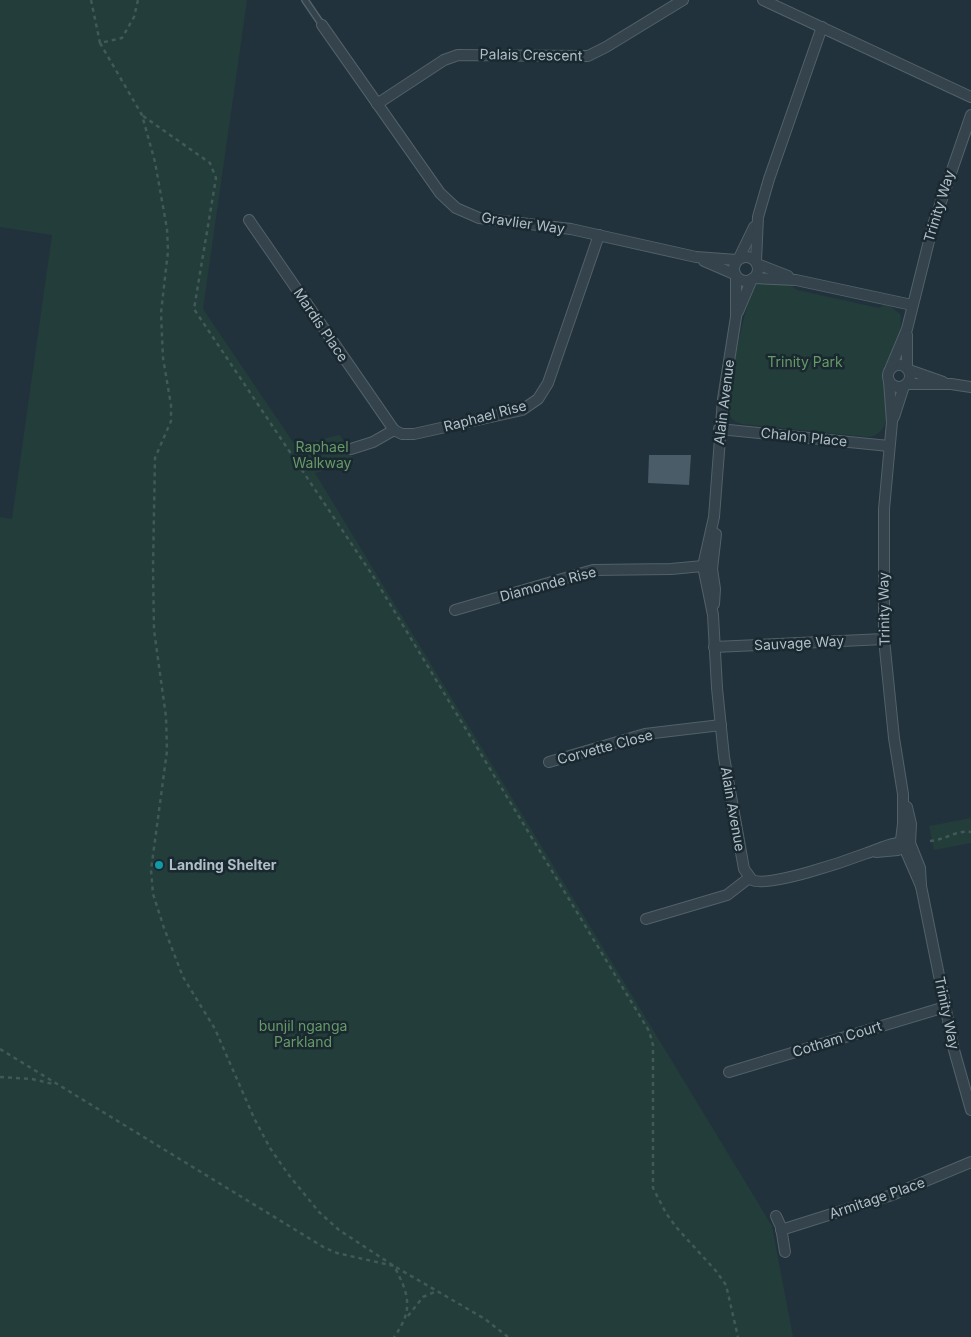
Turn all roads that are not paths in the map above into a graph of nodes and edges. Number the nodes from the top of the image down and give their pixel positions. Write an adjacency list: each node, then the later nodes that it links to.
1 (304, 0): 4 (lane)
2 (684, 0): 7 (street, Palais Crescent)
3 (763, 0): 5 (street)
4 (322, 25): 7 (street, Gravlier Way)
5 (822, 27): 6 (street); 9 (street)
6 (971, 96)
7 (377, 104): 11 (street, Gravlier Way)
8 (971, 115): 18 (street, Trinity Way)
9 (758, 217): 13 (street); 14 (street)
10 (249, 220): 29 (street, Mardis Place)
11 (599, 236): 12 (street, Gravlier Way); 29 (street, Raphael Rise)
12 (696, 257): 13 (street, Gravlier Way); 15 (street, Gravlier Way)
13 (738, 259): 14 (street); 15 (street)
14 (756, 263): 16 (street); 17 (street)
15 (735, 275): 16 (street); 19 (street, Alain Avenue)
16 (753, 279): 17 (street); 19 (street, Alain Avenue)
17 (796, 280): 18 (street)
18 (912, 305): 20 (street, Trinity Way)
19 (736, 317): 28 (street, Alain Avenue)
20 (907, 329): 21 (street, Trinity Way); 22 (street, Trinity Way)
21 (891, 367): 22 (street); 23 (street)
22 (908, 369): 24 (street); 25 (street)
23 (888, 381): 25 (street); 27 (street, Trinity Way)
24 (951, 384): 25 (street); 26 (street)
25 (905, 385): 27 (street, Trinity Way)
26 (971, 388)
27 (892, 422): 30 (street, Trinity Way)
28 (720, 429): 30 (street, Chalon Place); 32 (street, Alain Avenue)
29 (394, 430): 31 (street)
30 (889, 446): 34 (street, Trinity Way)
31 (351, 449)
32 (706, 569): 33 (street, Diamonde Rise); 35 (street, Alain Avenue)
33 (455, 610)
34 (884, 639): 35 (street, Sauvage Way); 38 (street, Trinity Way)
35 (714, 647): 36 (street, Alain Avenue)
36 (721, 725): 37 (street, Corvette Close); 39 (street, Alain Avenue)
37 (549, 762)
38 (905, 844): 39 (street); 41 (street, Trinity Way)
39 (749, 878): 40 (street)
40 (646, 920)
41 (945, 1007): 43 (street, Cotham Court); 44 (street, Trinity Way)
42 (971, 1068): 44 (street)
43 (729, 1072)
44 (960, 1072): 45 (street, Trinity Way)
45 (971, 1110)
46 (971, 1162): 48 (street, Armitage Place)
47 (776, 1216): 48 (street)
48 (781, 1230): 49 (street)
49 (785, 1252)

